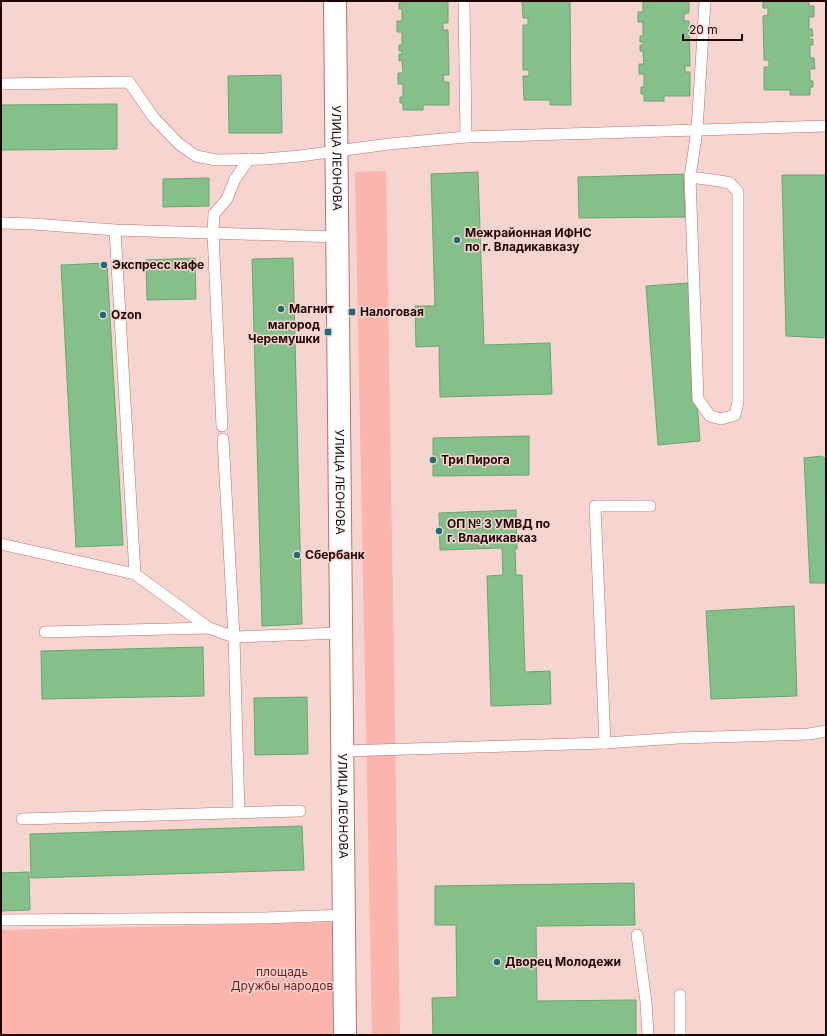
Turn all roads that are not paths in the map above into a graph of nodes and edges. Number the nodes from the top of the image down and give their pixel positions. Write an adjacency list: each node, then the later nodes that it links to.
1 (335, 1): 8 (street, УЛИЦА ЛЕОНОВА)
2 (464, 1): 7 (lane)
3 (705, 1): 6 (lane)
4 (1, 84): 9 (lane)
5 (826, 126): 6 (lane)
6 (697, 130): 7 (lane); 10 (lane)
7 (466, 138): 8 (lane)
8 (337, 151): 9 (lane); 14 (street, УЛИЦА ЛЕОНОВА)
9 (249, 159): 13 (lane)
10 (690, 177): 10 (lane)
11 (1, 223): 12 (lane)
12 (115, 230): 13 (lane); 19 (lane)
13 (213, 233): 14 (lane); 15 (lane)
14 (338, 237): 22 (street, УЛИЦА ЛЕОНОВА)
15 (222, 426)
16 (223, 439): 23 (lane)
17 (650, 506): 25 (lane)
18 (1, 544): 19 (lane)
19 (135, 574): 20 (lane)
20 (208, 628): 21 (lane); 23 (lane)
21 (45, 632)
22 (341, 633): 23 (lane); 26 (street, УЛИЦА ЛЕОНОВА)
23 (234, 637): 28 (lane)
24 (826, 731): 25 (lane)
25 (604, 743): 26 (lane)
26 (342, 751): 30 (street, УЛИЦА ЛЕОНОВА)
27 (300, 812): 28 (lane)
28 (239, 813): 29 (lane)
29 (22, 819)
30 (344, 915): 31 (lane); 34 (street, УЛИЦА ЛЕОНОВА)
31 (1, 920)
32 (637, 935): 35 (lane)
33 (680, 995): 36 (lane)
34 (345, 1035)
35 (648, 1035)
36 (680, 1035)

